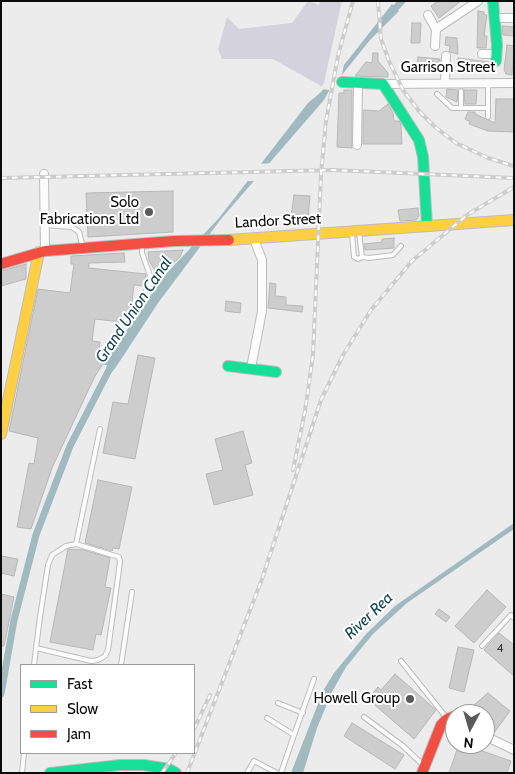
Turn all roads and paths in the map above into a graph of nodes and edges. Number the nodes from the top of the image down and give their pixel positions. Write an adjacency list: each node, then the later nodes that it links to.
1 (478, 1): 6 (street)
2 (493, 1): 4 (street)
3 (428, 14): 6 (street)
4 (494, 18): 5 (street); 10 (street)
5 (514, 18)
6 (436, 29): 7 (street)
7 (435, 46)
8 (482, 54): 10 (street)
9 (446, 56): 13 (street)
10 (496, 57)
11 (342, 82): 12 (street, Garrison Street)
12 (358, 83): 16 (street, Garrison Street); 22 (street)
13 (445, 83): 14 (street, Garrison Street); 16 (street, Garrison Street)
14 (488, 83): 15 (street, Garrison Street); 20 (lane)
15 (514, 83)
16 (386, 88): 26 (street)
17 (461, 90): 19 (lane)
18 (437, 94): 19 (lane)
19 (461, 108): 20 (lane)
20 (488, 108): 21 (lane)
21 (488, 117)
22 (357, 145)
23 (44, 174): 25 (street)
24 (514, 220): 26 (street, Landor Street)
25 (44, 225): 31 (lane); 32 (street)
26 (427, 226): 27 (street, Landor Street)
27 (356, 231): 28 (street, Landor Street); 33 (lane); 33 (lane)
28 (254, 239): 29 (street, Landor Street); 37 (street)
29 (142, 243): 31 (street, Landor Street); 35 (lane)
30 (401, 246): 33 (lane)
31 (83, 248): 32 (street, Landor Street)
32 (42, 251): 34 (street, Landor Street); 40 (street)
33 (362, 257)
34 (1, 264)
35 (133, 312)
36 (228, 366): 37 (street)
37 (251, 368): 38 (street)
38 (276, 372)
39 (100, 429): 41 (lane)
40 (1, 434)
41 (76, 544): 45 (lane); 45 (lane)
42 (132, 592): 48 (lane)
43 (514, 618): 44 (lane)
44 (482, 646)
45 (36, 648): 47 (lane)
46 (401, 661): 52 (lane)
47 (34, 664)
48 (121, 664)
49 (314, 679): 51 (lane)
50 (278, 703): 51 (lane)
51 (303, 713): 56 (lane)
52 (445, 716)
53 (364, 717): 60 (lane)
54 (267, 718): 56 (lane)
55 (445, 726): 60 (street)
56 (294, 735): 67 (lane)
57 (495, 741): 58 (street)
58 (514, 750)
59 (24, 754): 62 (lane)
60 (424, 770)
61 (67, 772): 63 (street); 64 (street)
62 (22, 773)
63 (50, 773)
64 (176, 773)
65 (247, 773): 66 (lane)
66 (277, 773)
67 (282, 773)

